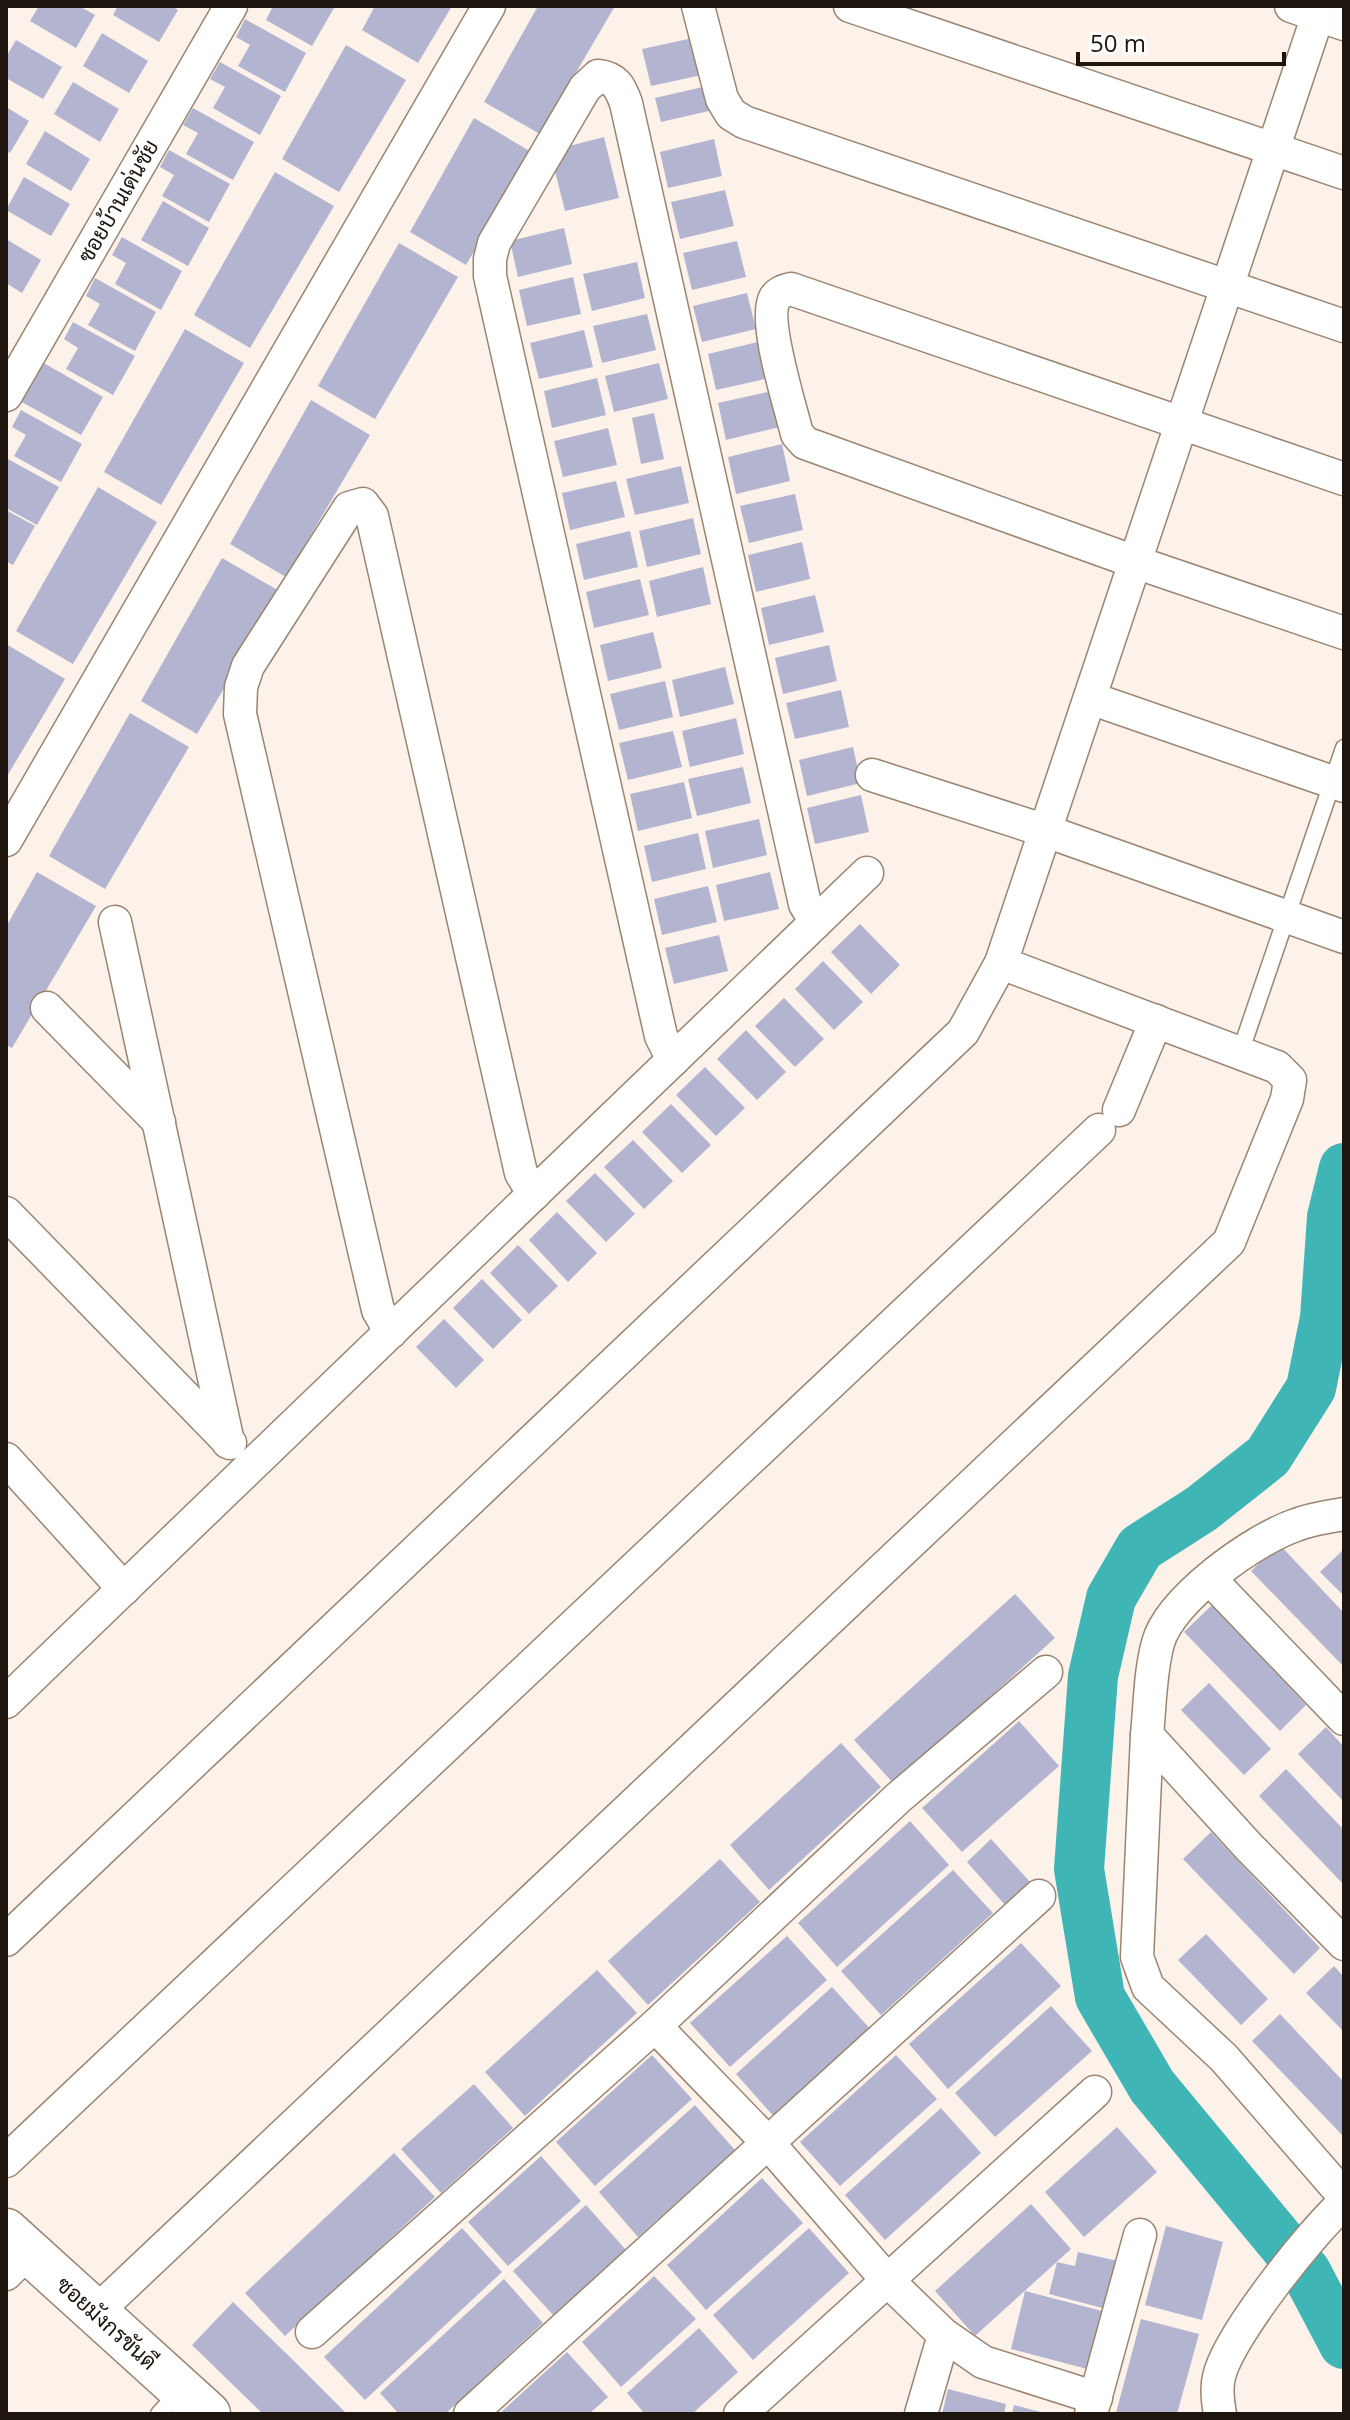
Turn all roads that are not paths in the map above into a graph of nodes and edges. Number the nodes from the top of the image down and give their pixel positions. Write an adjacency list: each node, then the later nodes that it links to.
1 (231, 6): 10 (street, ซอยบ้านเด่นชัย)
2 (489, 6): 20 (street)
3 (698, 6): 8 (street)
4 (850, 6): 6 (street)
5 (1318, 13): 6 (street)
6 (1273, 150): 7 (street); 8 (street)
7 (1344, 173)
8 (1227, 286): 9 (street); 11 (street)
9 (1344, 326)
10 (6, 395)
11 (1182, 423): 12 (street); 13 (street); 13 (street)
12 (1344, 479)
13 (1135, 562): 14 (street); 15 (street)
14 (1344, 633)
15 (1090, 698): 18 (street); 19 (street)
16 (1344, 748): 18 (lane)
17 (872, 775): 19 (street)
18 (1338, 784): 22 (lane)
19 (1046, 831): 22 (street); 26 (street)
20 (6, 840)
21 (867, 873): 24 (street)
22 (1286, 918): 25 (street); 29 (lane)
23 (115, 922): 31 (street)
24 (816, 922): 30 (street); 30 (street)
25 (1344, 937)
26 (1001, 963): 28 (street); 46 (street)
27 (47, 1008): 31 (street)
28 (1156, 1021): 29 (street); 51 (street)
29 (1240, 1053): 57 (street)
30 (673, 1060): 32 (street)
31 (159, 1122): 35 (street)
32 (534, 1194): 34 (street); 34 (street)
33 (6, 1213): 35 (street)
34 (391, 1332): 37 (street)
35 (228, 1442): 37 (street)
36 (6, 1459): 40 (street)
37 (252, 1466): 40 (street)
38 (1344, 1514): 39 (street)
39 (1210, 1579): 43 (street); 44 (street)
40 (124, 1589): 42 (street)
41 (1046, 1672): 48 (street)
42 (6, 1702)
43 (1344, 1719)
44 (1147, 1735): 47 (street); 52 (street)
45 (1039, 1896): 50 (street)
46 (6, 1940)
47 (1344, 1944)
48 (655, 2026): 50 (street); 58 (street)
49 (1095, 2092): 56 (street)
50 (769, 2144): 56 (street); 62 (street)
51 (6, 2161)
52 (1344, 2196)
53 (1344, 2203): 65 (street)
54 (1140, 2235): 61 (street)
55 (13, 2253): 57 (street, ซอยมังกรขันดี)
56 (887, 2280): 59 (street); 63 (street)
57 (95, 2313): 60 (street, ซอยมังกรขันดี)
58 (312, 2332)
59 (944, 2335): 61 (street); 64 (street)
60 (183, 2406)
61 (1094, 2406)
62 (470, 2414)
63 (740, 2414)
64 (921, 2414)
65 (1220, 2414)

